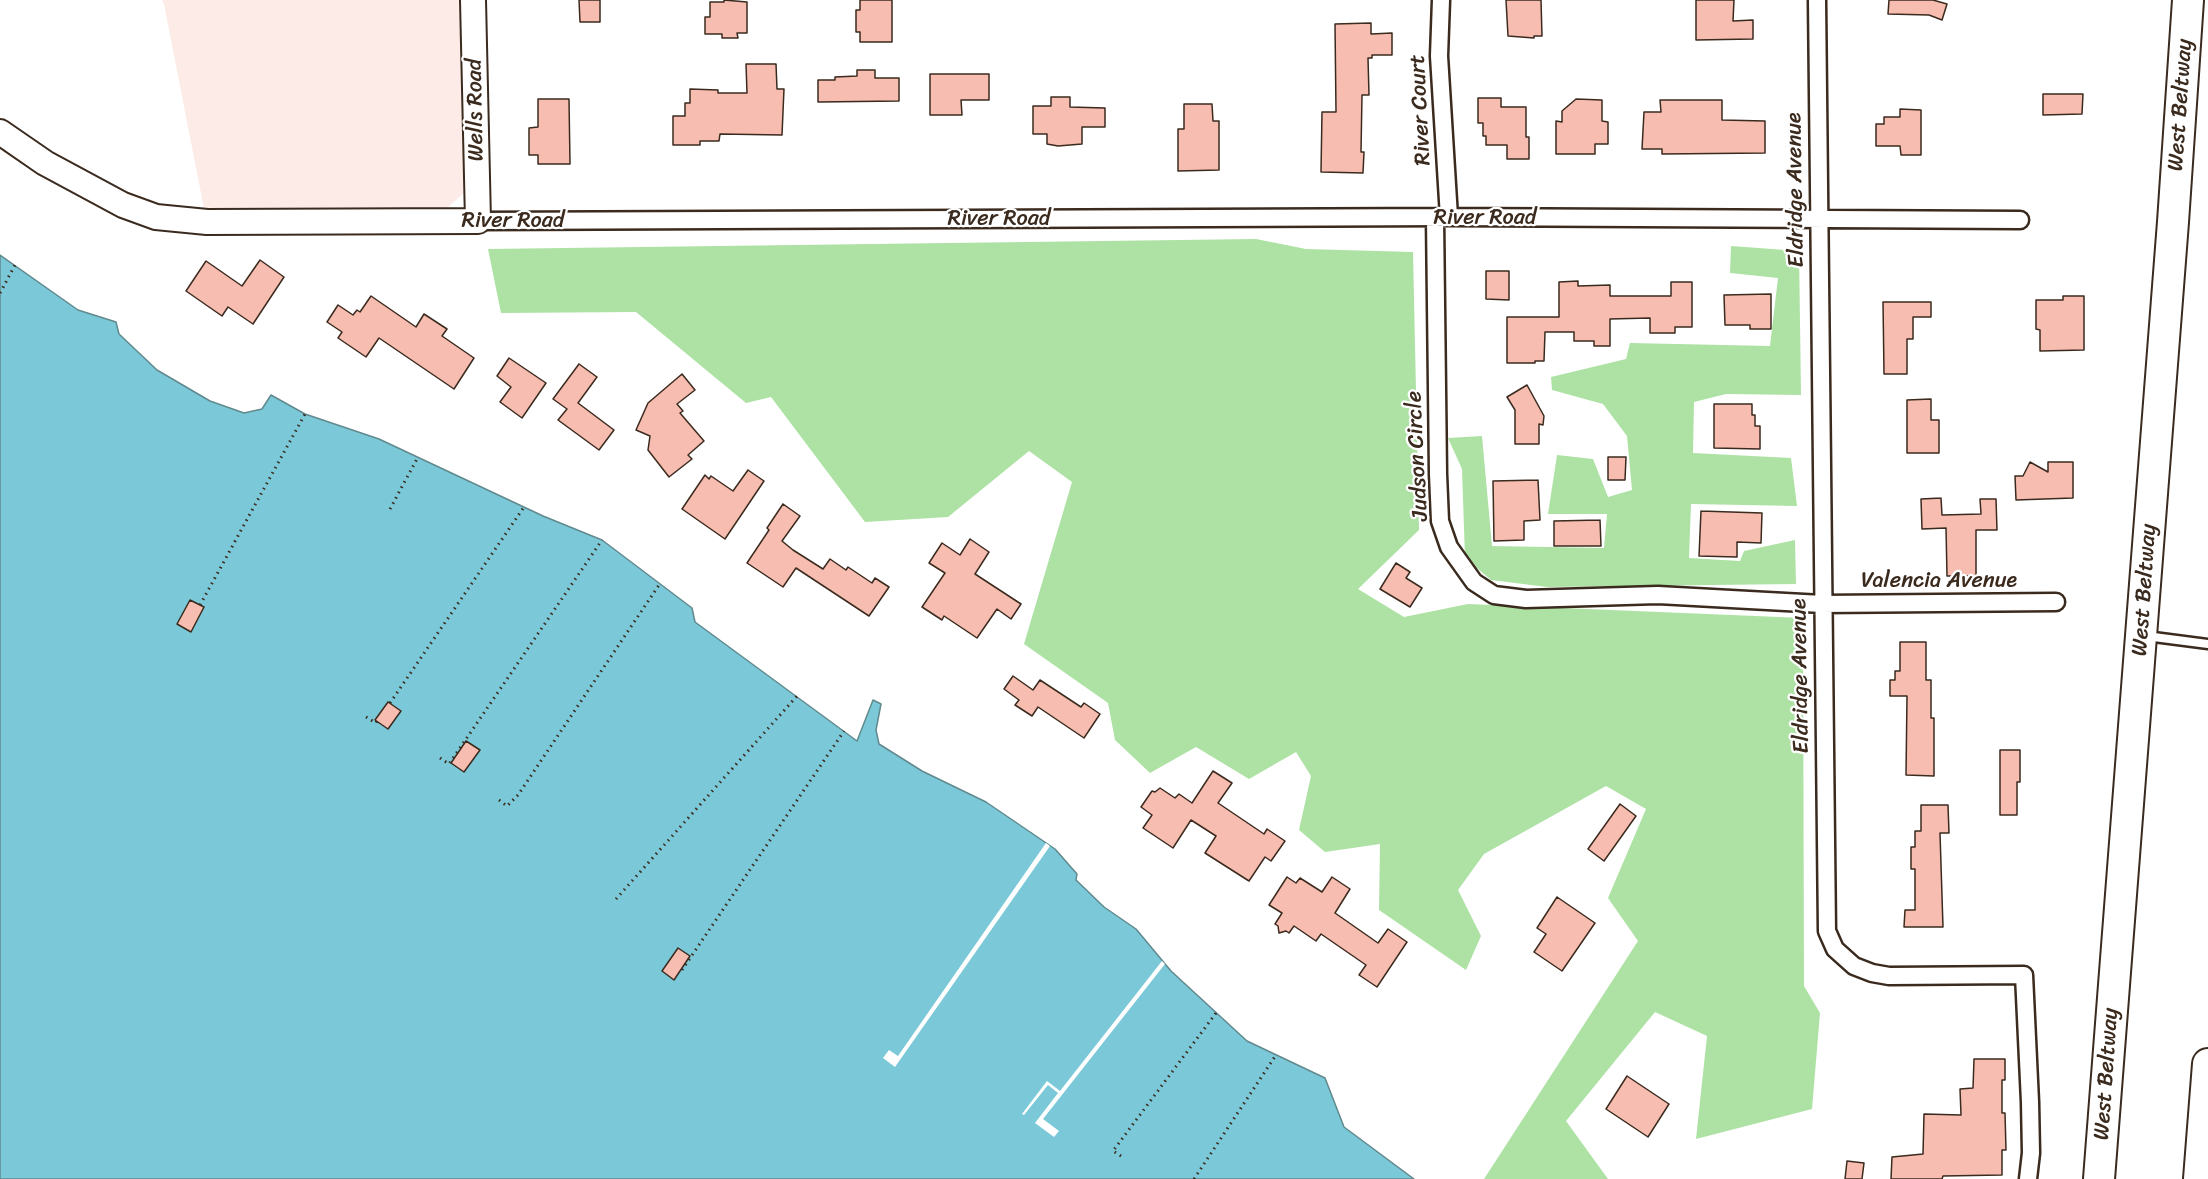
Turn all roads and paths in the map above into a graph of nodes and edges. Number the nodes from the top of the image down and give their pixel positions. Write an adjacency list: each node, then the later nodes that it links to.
1 (473, 0): 9 (street, Wells Road)
2 (1441, 0): 6 (street, River Court)
3 (1817, 0): 7 (street, Eldridge Avenue)
4 (2188, 0): 21 (highway, West Beltway)
5 (0, 132): 9 (street, River Road)
6 (1442, 218): 7 (street, River Road); 9 (street, River Road); 19 (street, Judson Circle)
7 (1819, 218): 8 (street, River Road); 19 (street, Eldridge Avenue)
8 (2020, 220)
9 (478, 221)
10 (15, 265): 11 (path)
11 (0, 292)
12 (305, 414): 20 (path)
13 (418, 457): 15 (path)
14 (524, 507): 24 (path)
15 (390, 509)
16 (602, 540): 28 (path)
17 (659, 585): 29 (path)
18 (2056, 602): 19 (street, Valencia Avenue)
19 (1822, 604): 37 (street, Eldridge Avenue)
20 (200, 605)
21 (2141, 636): 22 (lane); 38 (highway, West Beltway)
22 (2208, 644)
23 (797, 696): 30 (path)
24 (390, 703)
25 (366, 717): 26 (path)
26 (377, 721)
27 (844, 731): 31 (path)
28 (440, 758)
29 (499, 800)
30 (616, 899)
31 (682, 970)
32 (1216, 1013): 35 (path)
33 (1276, 1055): 36 (path)
34 (2208, 1064): 39 (highway)
35 (1121, 1156)
36 (1194, 1179)
37 (2028, 1179)
38 (2099, 1179)
39 (2199, 1179)

